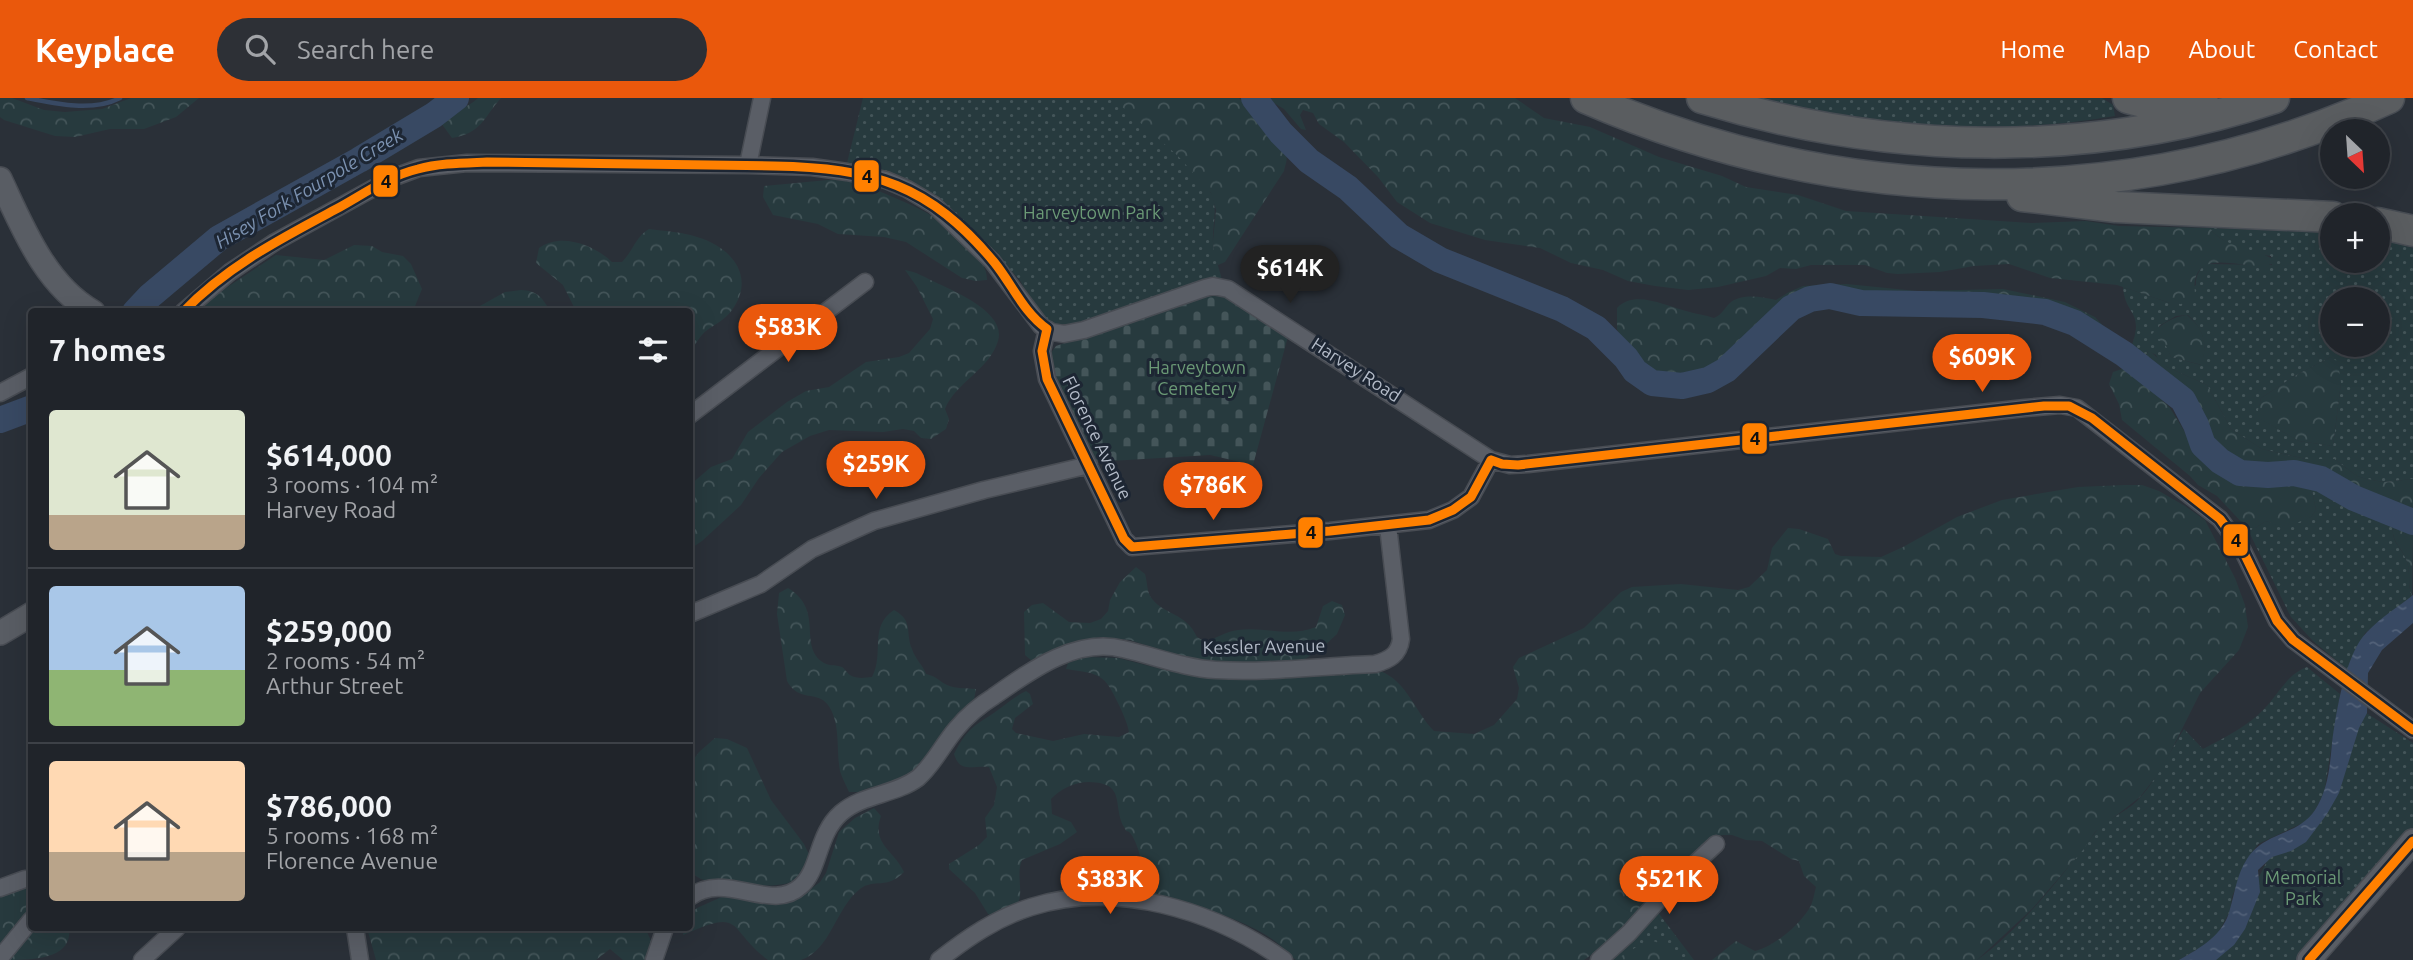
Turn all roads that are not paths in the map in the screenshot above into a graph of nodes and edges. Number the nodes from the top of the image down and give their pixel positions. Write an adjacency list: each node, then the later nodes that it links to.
1 (762, 98): 7 (street)
2 (1586, 98): 9 (highway)
3 (1702, 98): 5 (highway)
4 (2128, 98): 5 (highway)
5 (2273, 99)
6 (2383, 101): 9 (highway)
7 (748, 165): 15 (street); 16 (street)
8 (0, 179): 14 (street)
9 (1967, 184): 10 (highway)
10 (2320, 216)
11 (2390, 226): 12 (highway)
12 (2413, 231)
13 (865, 282): 19 (street)
14 (88, 308)
15 (188, 308)
16 (1047, 329): 20 (street, Harvey Road); 21 (street, Florence Avenue)
17 (28, 378): 18 (street)
18 (0, 393)
19 (693, 413)
20 (1491, 460): 22 (street, Florence Avenue); 26 (street, Harvey Road)
21 (1089, 465): 22 (street, Florence Avenue); 23 (street)
22 (1388, 526): 31 (street, Kessler Avenue)
23 (693, 613)
24 (28, 616): 25 (street)
25 (0, 633)
26 (2413, 730)
27 (2413, 841): 43 (street)
28 (1716, 844): 42 (street)
29 (25, 879): 30 (street)
30 (0, 888)
31 (693, 895)
32 (28, 924): 36 (street)
33 (174, 931): 37 (street)
34 (355, 931): 38 (street)
35 (664, 931): 39 (street)
36 (0, 958)
37 (142, 960)
38 (360, 960)
39 (654, 960)
40 (939, 960): 41 (street)
41 (1284, 960)
42 (1599, 960)
43 (2309, 960)

